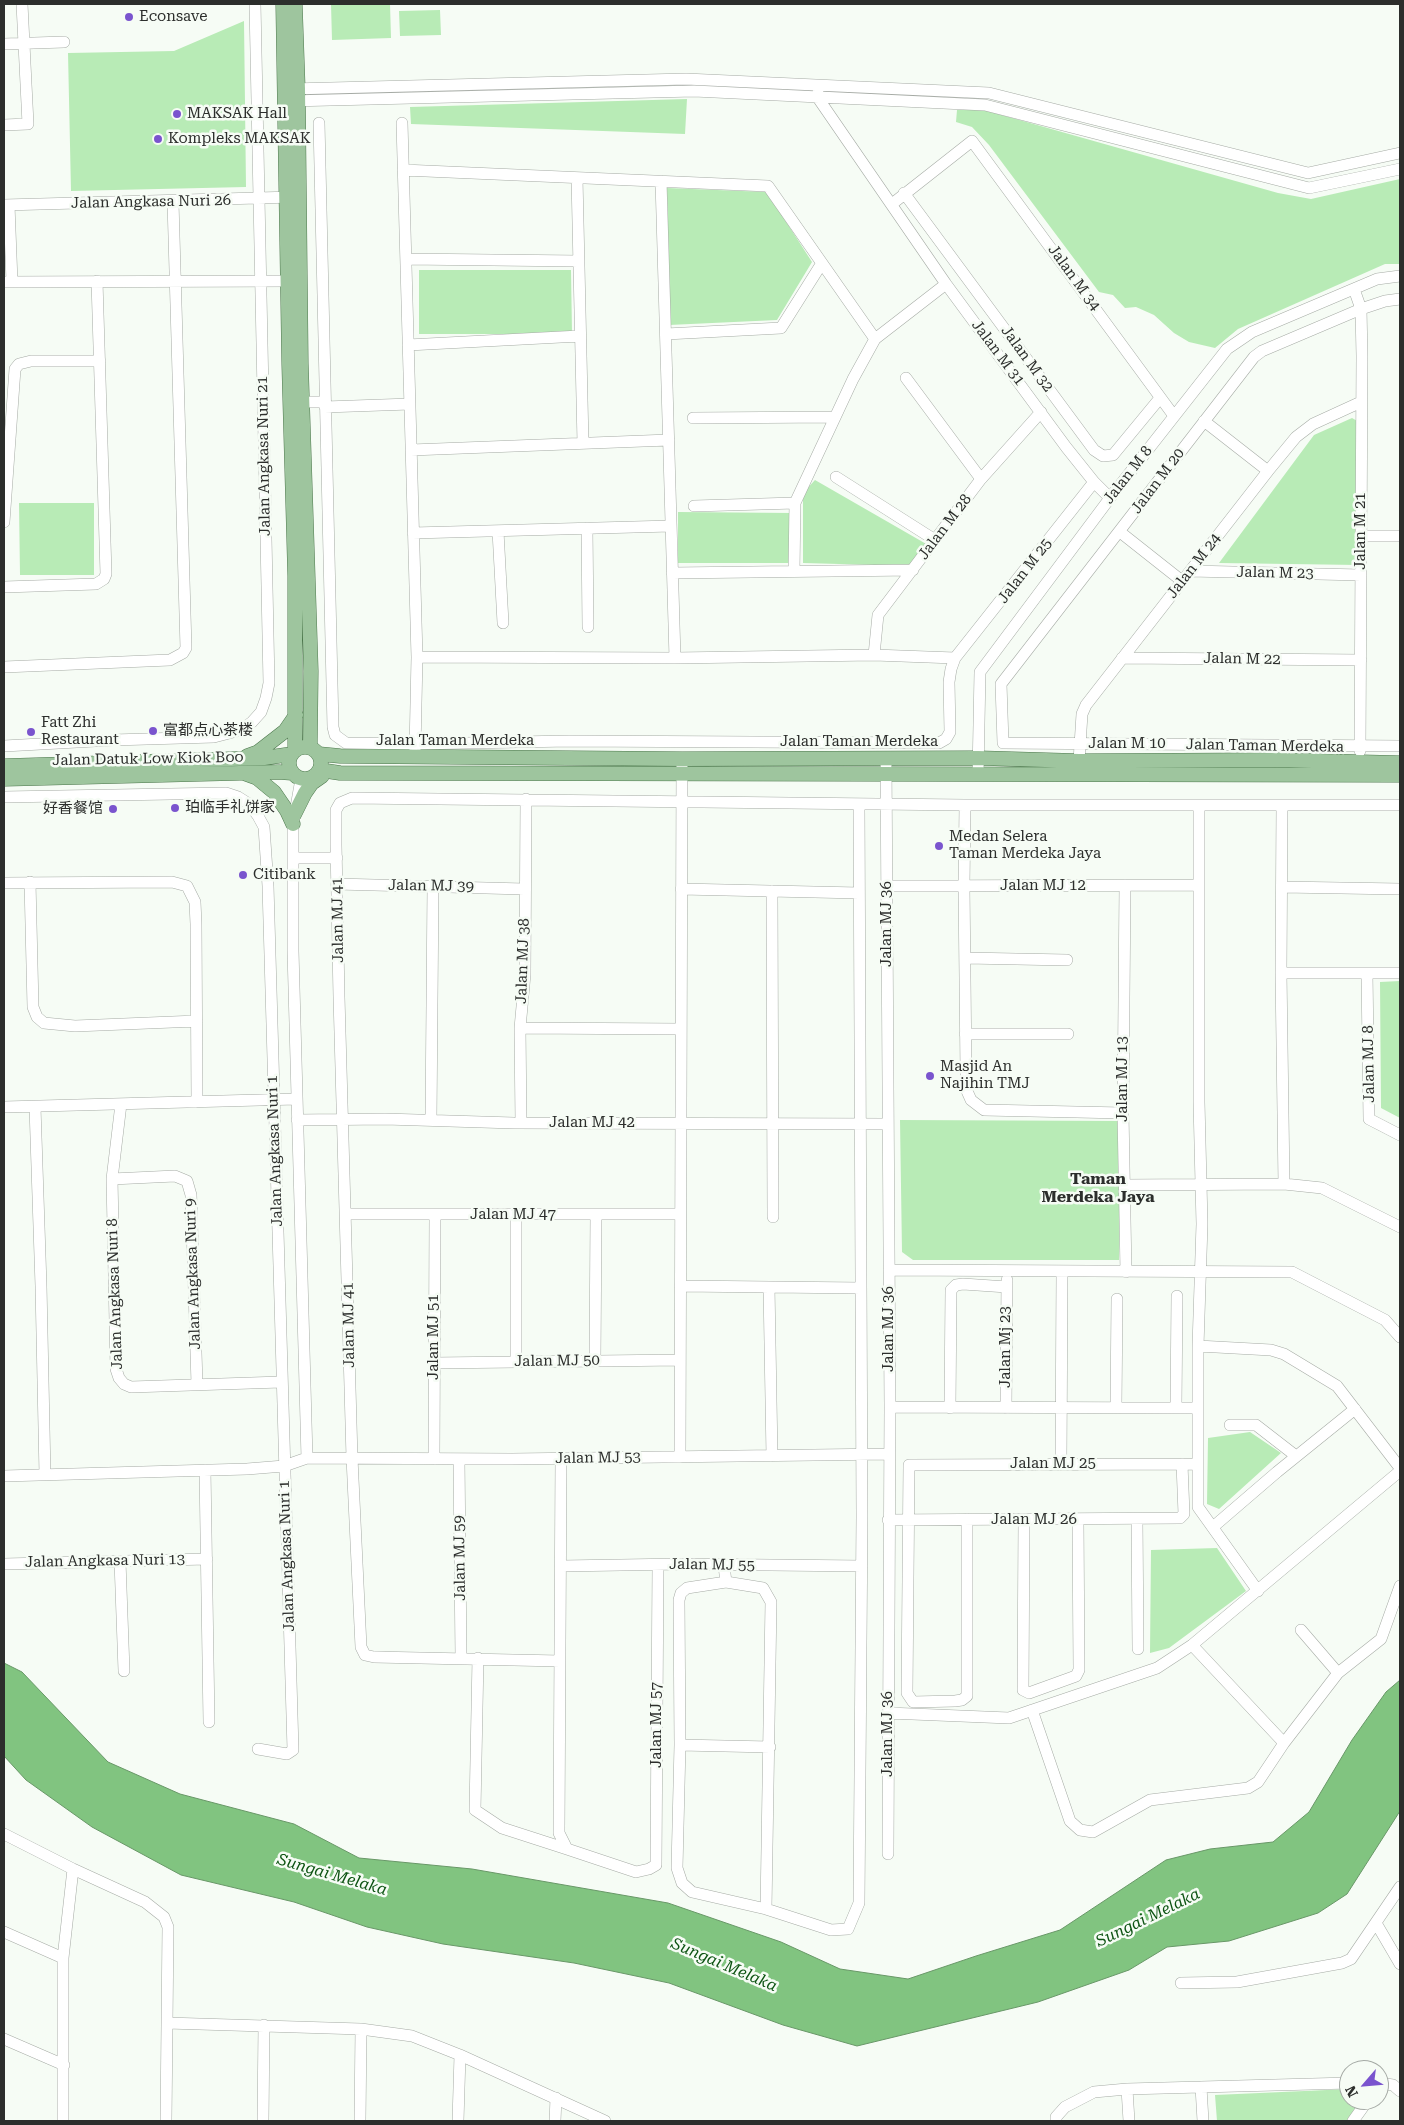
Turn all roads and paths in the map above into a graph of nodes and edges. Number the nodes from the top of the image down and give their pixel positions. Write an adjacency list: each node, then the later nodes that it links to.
1 (22, 4): 7 (street)
2 (255, 4): 21 (street, Jalan Angkasa Nuri 21)
3 (283, 4): 9 (main road)
4 (295, 4): 9 (main road)
5 (64, 42): 7 (street)
6 (4, 44): 7 (street)
7 (23, 44): 13 (street)
8 (818, 84): 9 (street); 10 (street); 14 (street)
9 (291, 95): 10 (street); 20 (main road)
10 (818, 98): 15 (street); 23 (street, Jalan M 31)
11 (319, 123): 47 (street)
12 (402, 123): 16 (street)
13 (4, 125)
14 (1400, 153)
15 (1400, 169)
16 (403, 170): 17 (street); 25 (street)
17 (577, 178): 18 (street); 26 (street)
18 (661, 181): 27 (street); 38 (street)
19 (904, 193): 23 (street); 44 (street, Jalan M 34); 44 (street, Jalan M 32)
20 (293, 197): 21 (street, Jalan Angkasa Nuri 26); 32 (main road); 45 (main road)
21 (259, 199): 22 (street, Jalan Angkasa Nuri 26); 31 (street, Jalan Angkasa Nuri 21)
22 (173, 202): 24 (street, Jalan Angkasa Nuri 26); 30 (street)
23 (892, 204): 34 (street, Jalan M 31)
24 (6, 205): 33 (street)
25 (406, 259): 26 (street); 41 (street)
26 (579, 261): 39 (street)
27 (822, 263): 38 (street); 40 (street)
28 (1400, 276): 35 (street, Jalan M 8)
29 (97, 281): 30 (street); 33 (street); 42 (street)
30 (176, 281): 31 (street); 88 (street)
31 (261, 281): 32 (street); 93 (street, Jalan Angkasa Nuri 21)
32 (288, 281): 89 (main road)
33 (8, 282)
34 (946, 284): 40 (street); 49 (street, Jalan M 31)
35 (1354, 289): 37 (street, Jalan M 21); 50 (street, Jalan M 8)
36 (1400, 299): 37 (street, Jalan M 20)
37 (1361, 309): 46 (street, Jalan M 21); 53 (street, Jalan M 20)
38 (666, 334): 54 (street)
39 (580, 336): 41 (street); 55 (street)
40 (875, 340): 51 (street)
41 (408, 346): 48 (street)
42 (100, 361): 64 (street); 79 (street)
43 (906, 378): 59 (street)
44 (1160, 398): 50 (street, Jalan M 34)
45 (303, 402): 47 (street); 89 (main road)
46 (1361, 402): 57 (street, Jalan M 24); 70 (street, Jalan M 21)
47 (325, 404): 48 (street); 95 (street)
48 (410, 404): 56 (street)
49 (1041, 412): 59 (street, Jalan M 28); 60 (street, Jalan M 31)
50 (1174, 416): 61 (street, Jalan M 8)
51 (834, 417): 52 (street); 62 (street)
52 (693, 418)
53 (1204, 421): 57 (street); 68 (street, Jalan M 20)
54 (669, 440): 55 (street); 65 (street)
55 (583, 443): 56 (street)
56 (411, 450): 69 (street)
57 (1268, 471): 75 (street, Jalan M 24)
58 (836, 477): 72 (street)
59 (982, 479): 72 (street, Jalan M 28)
60 (1094, 482): 61 (street, Jalan M 31); 85 (street, Jalan M 25)
61 (1110, 498): 101 (street, Jalan M 8)
62 (795, 503): 63 (street); 74 (street)
63 (694, 506)
64 (4, 522)
65 (671, 526): 66 (street); 76 (street)
66 (587, 528): 67 (street); 81 (street)
67 (498, 531): 69 (street); 80 (street)
68 (1120, 532): 78 (street); 90 (street, Jalan M 20)
69 (413, 533): 83 (street)
70 (1361, 536): 71 (street); 77 (street, Jalan M 21)
71 (1400, 536)
72 (935, 540): 73 (street, Jalan M 28)
73 (913, 570): 74 (street); 82 (street, Jalan M 28)
74 (794, 571): 76 (street)
75 (1190, 571): 77 (street, Jalan M 23); 78 (street, Jalan M 24)
76 (672, 573): 84 (street)
77 (1360, 575): 87 (street, Jalan M 21)
78 (1182, 581): 86 (street, Jalan M 24)
79 (4, 587)
80 (503, 623)
81 (588, 627)
82 (874, 655): 84 (street); 85 (street)
83 (417, 657): 84 (street); 95 (street)
84 (675, 658)
85 (956, 658): 95 (street)
86 (1122, 658): 87 (street, Jalan M 22); 91 (street, Jalan M 24)
87 (1361, 660): 92 (street, Jalan M 21)
88 (4, 667)
89 (304, 712): 96 (main road); 97 (main road); 98 (main road); 99 (main road)
90 (1003, 743): 91 (street, Jalan M 10)
91 (1080, 744): 92 (street, Jalan M 10); 103 (street)
92 (1360, 745): 94 (street, Jalan M 10); 106 (street, Jalan M 21)
93 (4, 746)
94 (1400, 746)
95 (414, 750): 98 (main road, Jalan Taman Merdeka); 102 (main road, Jalan Taman Merdeka)
96 (315, 751): 97 (main road); 98 (main road, Jalan Taman Merdeka); 107 (main road)
97 (293, 752): 99 (main road, Jalan Datuk Low Kiok Boo); 113 (main road)
98 (340, 756)
99 (241, 758): 105 (main road, Jalan Datuk Low Kiok Boo)
100 (886, 758): 101 (main road, Jalan Taman Merdeka); 102 (main road, Jalan Taman Merdeka); 114 (street, Jalan MJ 36)
101 (978, 758): 103 (main road, Jalan Taman Merdeka); 111 (street, Jalan M 8)
102 (682, 759): 110 (street)
103 (1079, 761): 106 (main road, Jalan Taman Merdeka)
104 (1400, 763): 106 (main road, Jalan Taman Merdeka)
105 (4, 766)
106 (1360, 769): 111 (main road, Jalan Taman Merdeka); 112 (main road, Jalan Taman Merdeka)
107 (320, 770): 109 (main road, Jalan Taman Merdeka); 113 (main road)
108 (241, 773): 113 (main road, Jalan Datuk Low Kiok Boo); 115 (main road, Jalan Datuk Low Kiok Boo); 125 (main road)
109 (340, 773): 110 (main road, Jalan Taman Merdeka); 125 (main road)
110 (681, 773): 114 (main road, Jalan Taman Merdeka); 118 (street)
111 (978, 775): 114 (main road, Jalan Taman Merdeka)
112 (1400, 775)
113 (297, 776): 125 (street)
114 (886, 776): 120 (street, Jalan MJ 36)
115 (4, 779)
116 (4, 797): 153 (street, Jalan Angkasa Nuri 1)
117 (526, 799): 118 (street); 127 (street, Jalan MJ 41); 137 (street, Jalan MJ 38)
118 (682, 803): 119 (street); 138 (street)
119 (859, 804): 120 (street); 141 (street)
120 (887, 804): 121 (street); 134 (street, Jalan MJ 36)
121 (965, 805): 122 (street); 135 (street)
122 (1199, 805): 123 (street); 132 (street)
123 (1282, 805): 124 (street); 136 (street)
124 (1400, 805)
125 (294, 819): 126 (street)
126 (293, 858): 127 (street); 152 (street)
127 (336, 858): 130 (street, Jalan MJ 41)
128 (30, 882): 129 (street); 147 (street); 147 (street)
129 (4, 883)
130 (337, 884): 133 (street, Jalan MJ 39); 159 (street, Jalan MJ 41)
131 (1125, 885): 132 (street, Jalan MJ 12); 135 (street, Jalan MJ 12); 158 (street, Jalan MJ 13)
132 (1199, 885): 171 (street)
133 (432, 886): 137 (street, Jalan MJ 39); 161 (street)
134 (887, 886): 135 (street, Jalan MJ 12); 166 (street, Jalan MJ 36)
135 (964, 886): 142 (street)
136 (1282, 887): 139 (street); 144 (street)
137 (524, 889): 148 (street, Jalan MJ 38)
138 (681, 889): 140 (street); 149 (street)
139 (1400, 889)
140 (772, 891): 141 (street); 164 (street)
141 (859, 893): 165 (street)
142 (966, 958): 143 (street); 150 (street)
143 (1068, 960)
144 (1281, 973): 145 (street); 169 (street)
145 (1367, 973): 146 (street); 167 (street, Jalan MJ 8)
146 (1400, 973)
147 (197, 1021): 154 (street)
148 (520, 1028): 149 (street); 162 (street, Jalan MJ 38)
149 (681, 1028): 163 (street)
150 (965, 1034): 151 (street); 158 (street)
151 (1068, 1034)
152 (296, 1099): 153 (street); 160 (street)
153 (273, 1100): 154 (street); 196 (street, Jalan Angkasa Nuri 1)
154 (197, 1102): 155 (street)
155 (120, 1104): 156 (street); 168 (street, Jalan Angkasa Nuri 8)
156 (35, 1106): 157 (street); 223 (street)
157 (4, 1107)
158 (1122, 1113): 170 (street, Jalan MJ 13)
159 (343, 1119): 160 (street, Jalan MJ 42); 161 (street, Jalan MJ 42); 172 (street, Jalan MJ 41)
160 (297, 1120): 212 (street)
161 (431, 1120): 162 (street, Jalan MJ 42)
162 (521, 1123): 163 (street, Jalan MJ 42)
163 (680, 1124): 164 (street, Jalan MJ 42); 173 (street)
164 (772, 1124): 165 (street, Jalan MJ 42); 177 (street)
165 (860, 1124): 166 (street, Jalan MJ 42); 187 (street)
166 (887, 1124): 179 (street, Jalan MJ 36)
167 (1400, 1135)
168 (112, 1178): 197 (street, Jalan Angkasa Nuri 9); 197 (street, Jalan Angkasa Nuri 8)
169 (1284, 1184): 171 (street); 178 (street)
170 (1124, 1185): 171 (street); 182 (street, Jalan MJ 13)
171 (1202, 1186): 183 (street)
172 (347, 1214): 174 (street, Jalan MJ 47); 213 (street, Jalan MJ 41)
173 (680, 1214): 176 (street, Jalan MJ 47); 184 (street)
174 (435, 1215): 175 (street, Jalan MJ 47); 195 (street, Jalan MJ 51)
175 (516, 1215): 176 (street, Jalan MJ 47); 194 (street)
176 (596, 1215): 193 (street)
177 (773, 1217)
178 (1400, 1228)
179 (889, 1270): 180 (street); 198 (street, Jalan MJ 36)
180 (1007, 1271): 181 (street); 186 (street, Jalan Mj 23)
181 (1062, 1272): 182 (street); 203 (street)
182 (1126, 1272): 183 (street)
183 (1202, 1273): 190 (street); 191 (street)
184 (680, 1286): 185 (street); 192 (street)
185 (769, 1287): 187 (street); 209 (street)
186 (1007, 1287): 201 (street); 202 (street, Jalan Mj 23)
187 (861, 1288): 208 (street)
188 (1177, 1296): 200 (street)
189 (1117, 1299): 199 (street)
190 (1400, 1337)
191 (1198, 1346): 204 (street); 205 (street)
192 (680, 1360): 193 (street, Jalan MJ 50); 211 (street)
193 (594, 1361): 194 (street, Jalan MJ 50)
194 (516, 1362): 195 (street, Jalan MJ 50)
195 (434, 1363): 216 (street, Jalan MJ 51)
196 (281, 1382): 197 (street, Jalan Angkasa Nuri 8); 220 (street, Jalan Angkasa Nuri 1)
197 (197, 1384)
198 (890, 1407): 201 (street); 207 (street, Jalan MJ 36)
199 (1116, 1407): 200 (street); 203 (street)
200 (1176, 1407): 204 (street)
201 (950, 1408): 202 (street)
202 (1006, 1408): 203 (street)
203 (1062, 1408): 217 (street)
204 (1198, 1408): 219 (street)
205 (1355, 1409): 210 (street); 222 (street)
206 (1230, 1424): 210 (street)
207 (889, 1454): 208 (street, Jalan MJ 53); 226 (street, Jalan MJ 36)
208 (862, 1455): 209 (street, Jalan MJ 53); 238 (street)
209 (772, 1456): 211 (street, Jalan MJ 53)
210 (1296, 1456): 231 (street)
211 (680, 1457): 215 (street, Jalan MJ 53)
212 (307, 1458): 213 (street, Jalan MJ 53); 220 (street, Jalan MJ 53)
213 (352, 1458): 216 (street, Jalan MJ 53); 245 (street, Jalan MJ 41)
214 (459, 1458): 215 (street, Jalan MJ 53); 216 (street, Jalan MJ 53); 245 (street, Jalan MJ 59)
215 (561, 1458): 236 (street)
216 (434, 1459)
217 (1061, 1464): 218 (street, Jalan MJ 25); 227 (street, Jalan MJ 25)
218 (1182, 1464): 219 (street, Jalan MJ 25); 225 (street, Jalan MJ 26)
219 (1196, 1464): 231 (street)
220 (284, 1466): 221 (street, Jalan MJ 53); 256 (street, Jalan Angkasa Nuri 1)
221 (205, 1470): 223 (street, Jalan MJ 53); 232 (street)
222 (1400, 1470): 241 (street)
223 (45, 1474): 224 (street, Jalan MJ 53)
224 (4, 1476)
225 (1137, 1519): 230 (street, Jalan MJ 26); 244 (street)
226 (888, 1520): 227 (street, Jalan MJ 26); 251 (street, Jalan MJ 36)
227 (909, 1520): 228 (street, Jalan MJ 26); 228 (street)
228 (967, 1520): 229 (street, Jalan MJ 26)
229 (1024, 1520): 230 (street, Jalan MJ 26); 230 (street)
230 (1078, 1520)
231 (1213, 1527): 241 (street)
232 (207, 1559): 233 (street, Jalan Angkasa Nuri 13); 252 (street)
233 (120, 1561): 234 (street, Jalan Angkasa Nuri 13); 248 (street)
234 (4, 1564)
235 (658, 1565): 236 (street, Jalan MJ 55); 237 (street, Jalan MJ 55); 258 (street, Jalan MJ 57)
236 (562, 1566): 247 (street)
237 (724, 1566): 238 (street, Jalan MJ 55); 239 (street)
238 (862, 1566): 262 (street)
239 (726, 1582): 254 (street); 255 (street)
240 (1400, 1586): 249 (street)
241 (1258, 1591): 243 (street)
242 (1301, 1630): 249 (street)
243 (1192, 1645): 250 (street); 253 (street)
244 (1138, 1649)
245 (461, 1658): 246 (street, Jalan MJ 41)
246 (478, 1658): 247 (street, Jalan MJ 41); 258 (street)
247 (560, 1662): 258 (street)
248 (124, 1672)
249 (1338, 1673): 253 (street)
250 (1032, 1710): 251 (street); 253 (street)
251 (888, 1714): 259 (street, Jalan MJ 36)
252 (209, 1722)
253 (1284, 1743)
254 (680, 1745): 255 (street); 262 (street)
255 (770, 1747): 262 (street)
256 (258, 1749)
257 (4, 1834): 260 (street)
258 (568, 1850)
259 (888, 1854)
260 (73, 1870): 265 (street); 268 (street)
261 (1400, 1887): 263 (street)
262 (766, 1910)
263 (1376, 1923): 266 (street); 267 (street)
264 (4, 1932): 265 (street)
265 (64, 1958): 273 (street)
266 (1400, 1964)
267 (1181, 1983)
268 (167, 2023): 269 (street); 282 (street)
269 (264, 2025): 270 (street); 283 (street)
270 (361, 2029): 272 (street); 284 (street)
271 (4, 2039): 273 (street)
272 (460, 2055): 279 (street); 285 (street)
273 (64, 2065): 281 (street)
274 (1339, 2083): 276 (street)
275 (1389, 2084): 278 (street)
276 (1201, 2087): 277 (street); 290 (street)
277 (1127, 2089): 288 (street); 289 (street)
278 (1400, 2091)
279 (556, 2098): 286 (street); 287 (street)
280 (1361, 2110): 291 (street)
281 (64, 2121)
282 (166, 2121)
283 (263, 2121)
284 (360, 2121)
285 (458, 2121)
286 (555, 2121)
287 (605, 2121)
288 (1056, 2121)
289 (1128, 2121)
290 (1203, 2121)
291 (1353, 2121)

